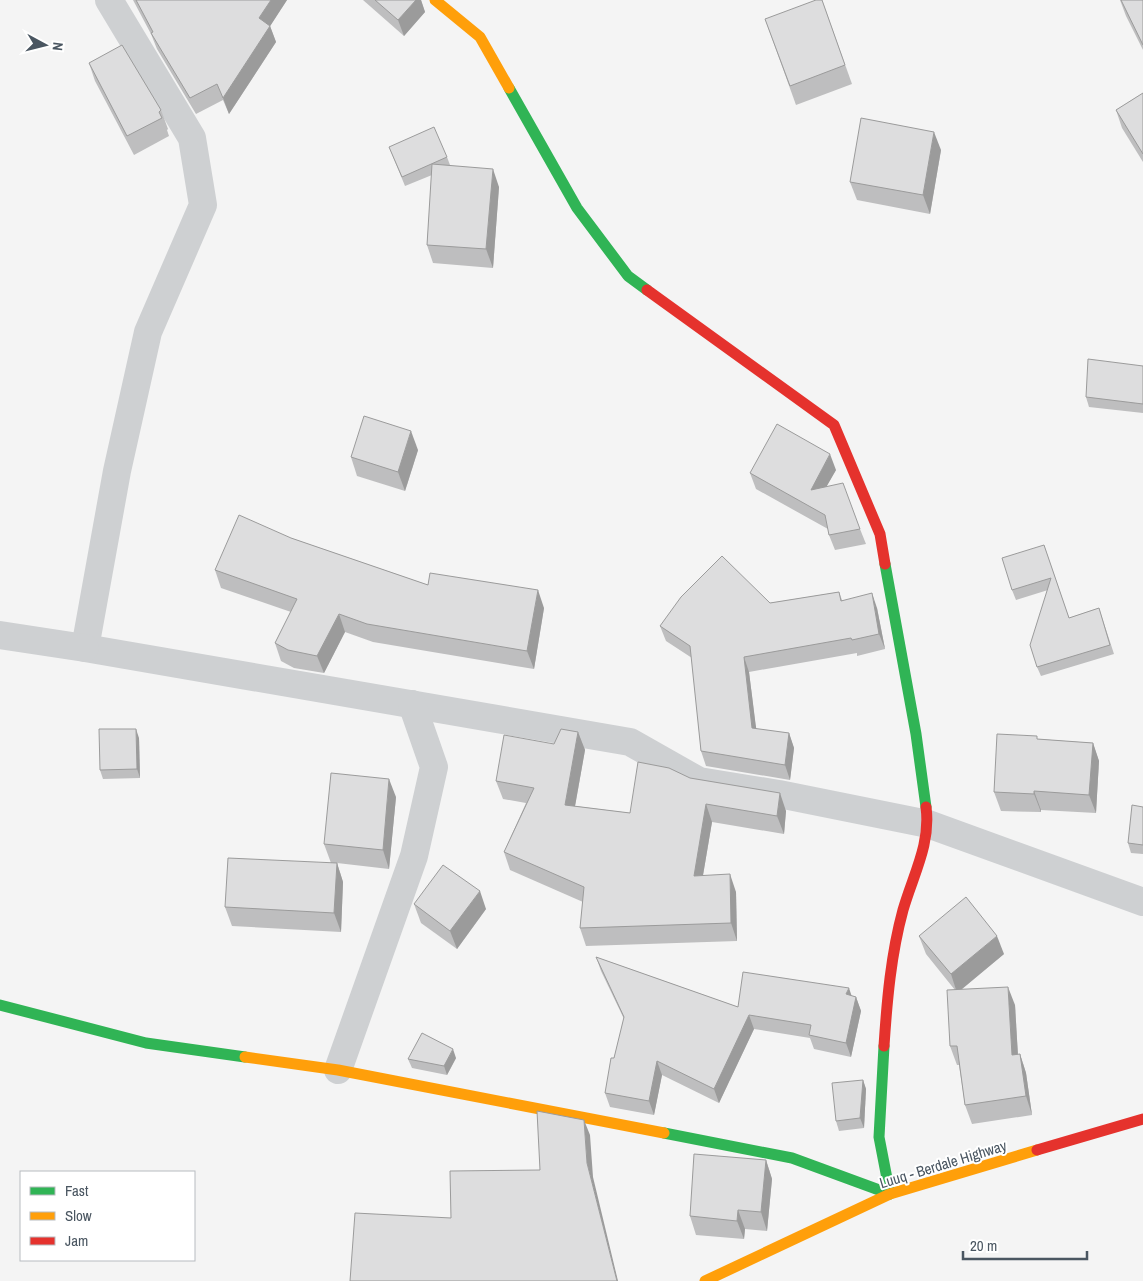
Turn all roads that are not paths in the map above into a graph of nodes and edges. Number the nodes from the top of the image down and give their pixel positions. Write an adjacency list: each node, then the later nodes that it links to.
1 (109, 0): 4 (street)
2 (436, 0): 6 (street)
3 (0, 635): 4 (street)
4 (85, 648): 5 (street)
5 (412, 704): 6 (street); 9 (street)
6 (928, 824): 7 (street); 11 (street)
7 (1143, 902)
8 (0, 1006): 9 (street)
9 (338, 1070): 11 (street)
10 (1143, 1119): 11 (street, Luuq - Berdale Highway)
11 (890, 1194): 12 (street, Luuq - Berdale Highway)
12 (705, 1281)

